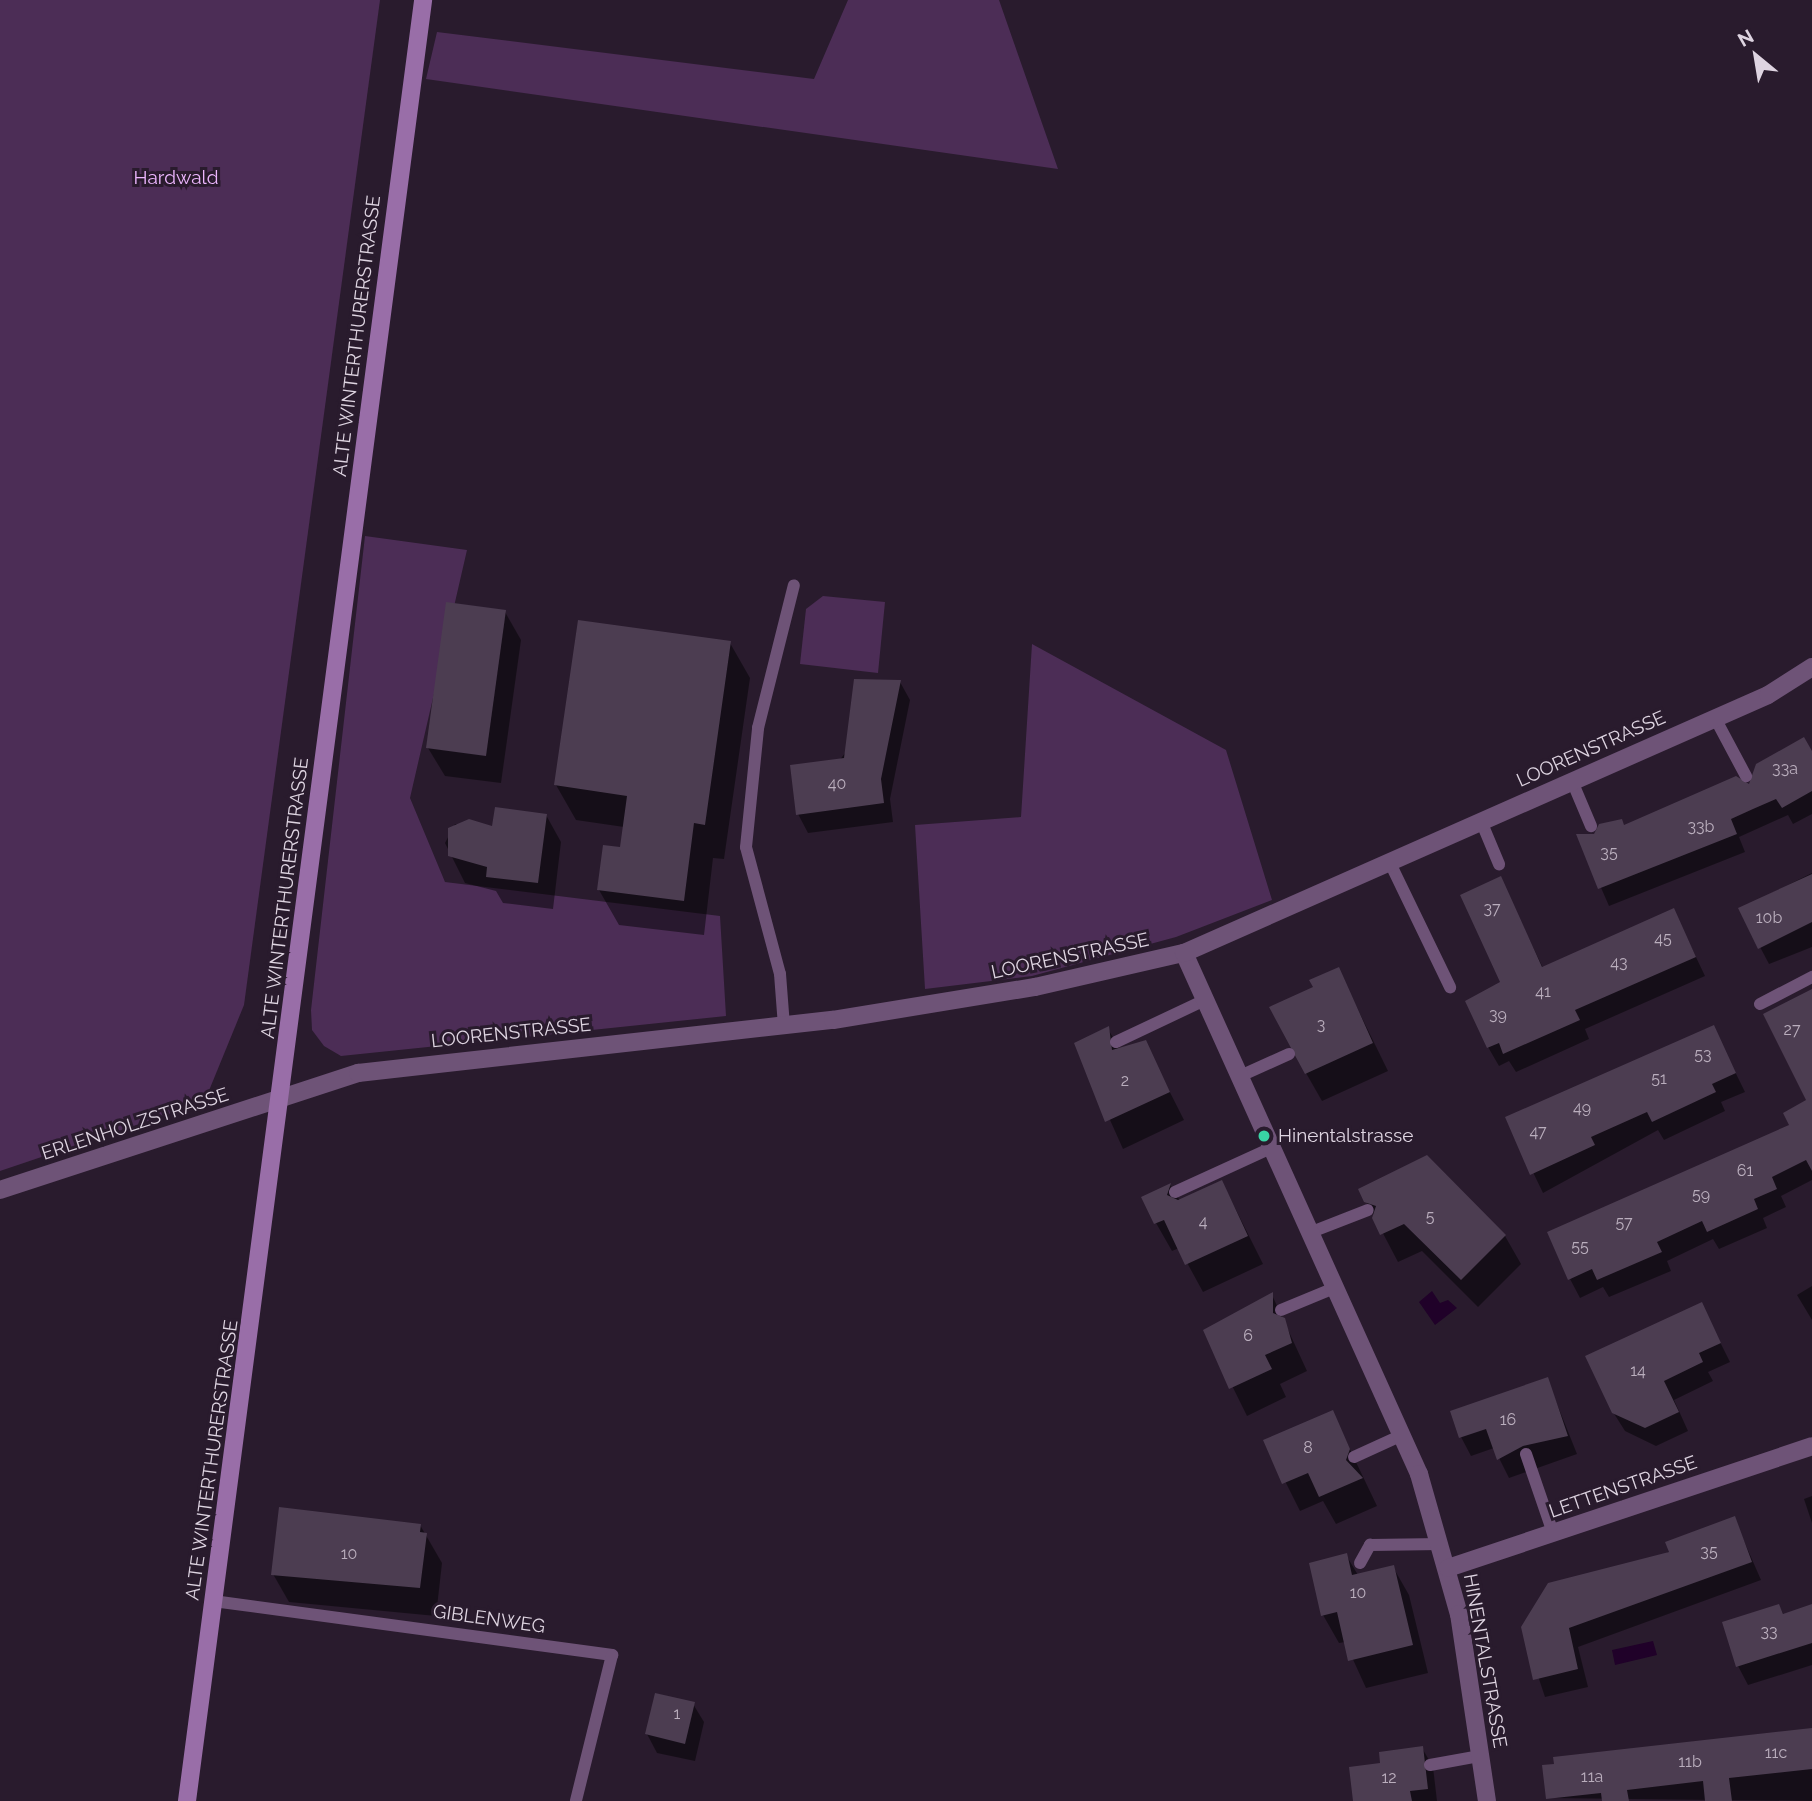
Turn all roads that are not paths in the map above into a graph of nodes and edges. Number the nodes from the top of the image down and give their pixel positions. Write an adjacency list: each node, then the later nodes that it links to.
1 (423, 0): 20 (main road, ALTE WINTERTHURERSTRASSE)
2 (794, 585): 16 (lane)
3 (1812, 667): 4 (street, LOORENSTRASSE)
4 (1715, 718): 5 (lane); 6 (street, LOORENSTRASSE)
5 (1746, 776)
6 (1572, 781): 7 (street, LOORENSTRASSE); 8 (lane)
7 (1481, 821): 9 (street, LOORENSTRASSE); 10 (lane)
8 (1591, 826)
9 (1391, 864): 11 (street, LOORENSTRASSE); 13 (lane)
10 (1499, 864)
11 (1184, 953): 14 (street, HINENTALSTRASSE); 16 (street, LOORENSTRASSE)
12 (1812, 977): 15 (lane)
13 (1450, 987)
14 (1205, 1000): 17 (lane); 19 (street, HINENTALSTRASSE)
15 (1760, 1004)
16 (784, 1026): 20 (street, LOORENSTRASSE)
17 (1116, 1042)
18 (1289, 1054): 19 (lane)
19 (1238, 1077): 21 (street, HINENTALSTRASSE)
20 (282, 1097): 22 (street, ERLENHOLZSTRASSE); 36 (main road, ALTE WINTERTHURERSTRASSE)
21 (1269, 1149): 23 (lane); 25 (street, HINENTALSTRASSE)
22 (0, 1190)
23 (1175, 1192)
24 (1368, 1210): 25 (lane)
25 (1309, 1233): 26 (street, HINENTALSTRASSE)
26 (1334, 1287): 27 (lane); 28 (street, HINENTALSTRASSE)
27 (1281, 1310)
28 (1402, 1435): 31 (lane); 33 (street, HINENTALSTRASSE)
29 (1812, 1446): 32 (street, LETTENSTRASSE)
30 (1526, 1454): 32 (lane)
31 (1354, 1457)
32 (1553, 1533): 35 (street, LETTENSTRASSE)
33 (1441, 1544): 34 (lane); 35 (street, HINENTALSTRASSE)
34 (1360, 1563)
35 (1448, 1568): 37 (street, HINENTALSTRASSE)
36 (213, 1601): 39 (main road, ALTE WINTERTHURERSTRASSE); 40 (lane, GIBLENWEG)
37 (1480, 1756): 38 (lane); 41 (street, HINENTALSTRASSE)
38 (1430, 1765)
39 (187, 1801)
40 (576, 1801)
41 (1487, 1801)

